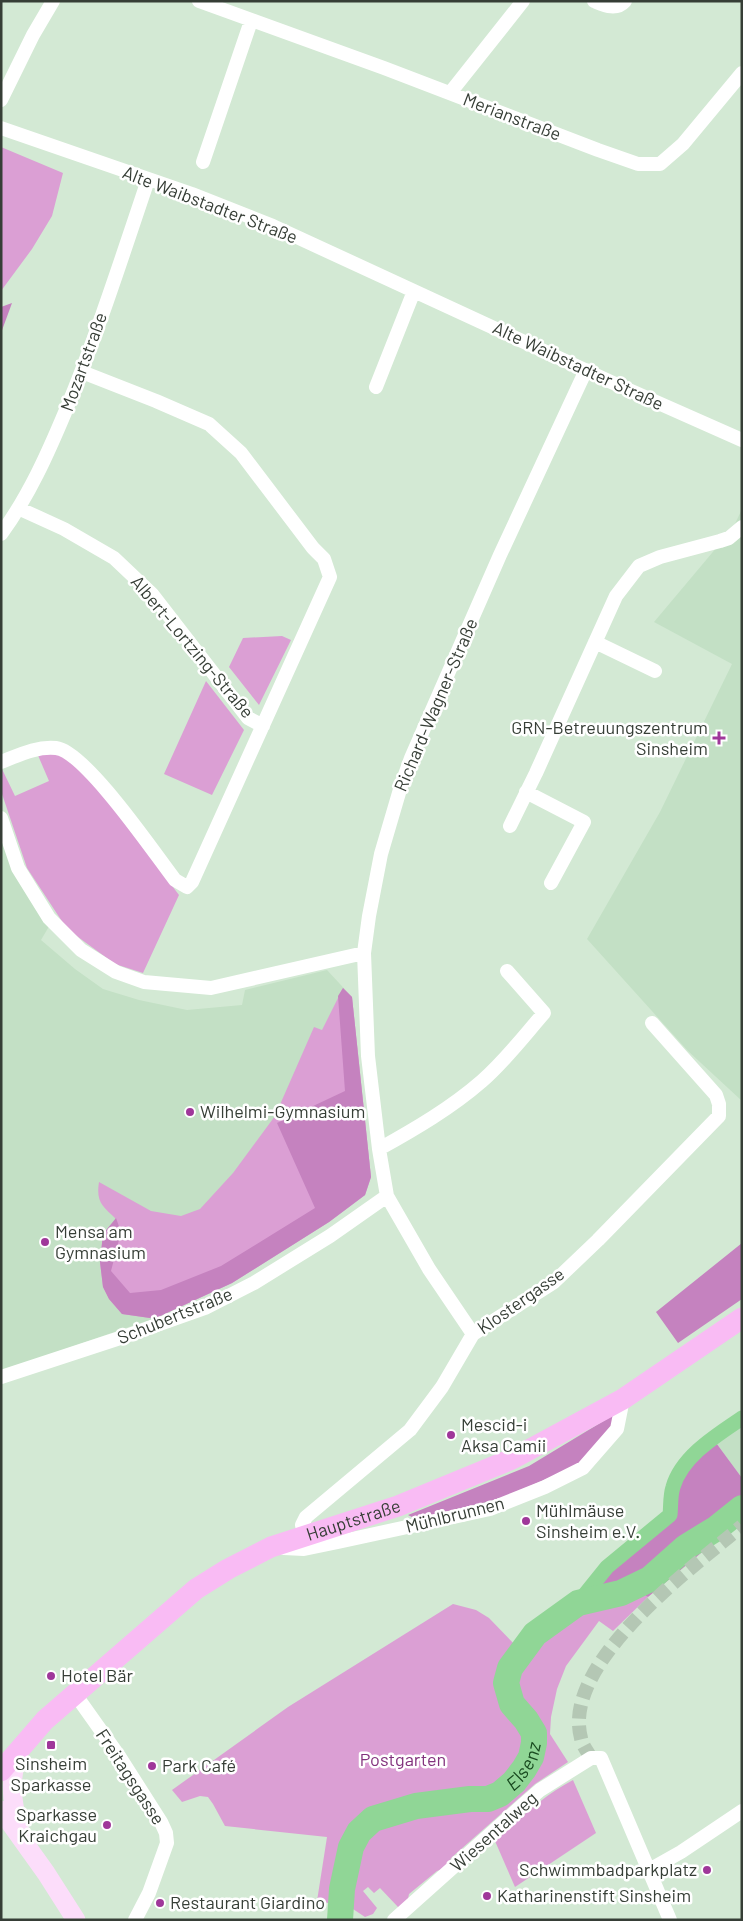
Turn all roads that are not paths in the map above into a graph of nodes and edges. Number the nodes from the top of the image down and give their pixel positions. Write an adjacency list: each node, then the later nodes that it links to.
1 (53, 1): 9 (street)
2 (199, 1): 6 (street, Merianstraße)
3 (523, 1): 8 (street)
4 (594, 1): 5 (street)
5 (625, 1)
6 (252, 21): 8 (street, Merianstraße); 11 (street)
7 (742, 73): 8 (street, Merianstraße)
8 (450, 93)
9 (1, 100)
10 (1, 128): 12 (street, Alte Waibstadter Straße)
11 (204, 162)
12 (148, 180): 13 (street, Alte Waibstadter Straße); 15 (street, Mozartstraße)
13 (414, 291): 14 (street, Alte Waibstadter Straße); 16 (street)
14 (586, 370): 17 (street, Alte Waibstadter Straße); 29 (street, Richard-Wagner-Straße)
15 (82, 372): 18 (street, Mozartstraße); 23 (street)
16 (376, 387)
17 (742, 440)
18 (20, 509): 20 (street, Mozartstraße); 23 (street, Albert-Lortzing-Straße)
19 (742, 527): 21 (street)
20 (1, 534)
21 (595, 642): 22 (street); 25 (street)
22 (655, 671)
23 (263, 726): 24 (street, Albert-Lortzing-Straße)
24 (1, 762)
25 (526, 792): 27 (street); 28 (street)
26 (1, 818): 29 (street)
27 (510, 826)
28 (551, 883)
29 (364, 953): 32 (street, Richard-Wagner-Straße)
30 (507, 972): 32 (street)
31 (652, 1023): 35 (street, Klostergasse)
32 (379, 1149): 33 (street, Richard-Wagner-Straße)
33 (387, 1196): 35 (street, Richard-Wagner-Straße); 36 (street, Schubertstraße)
34 (742, 1318): 37 (main road, Hauptstraße)
35 (473, 1334): 38 (street, Klostergasse)
36 (1, 1377)
37 (623, 1399): 38 (main road, Hauptstraße); 39 (street, Mühlbrunnen)
38 (304, 1536): 39 (main road, Hauptstraße)
39 (271, 1547): 40 (main road, Hauptstraße)
40 (75, 1694): 41 (main road, Hauptstraße); 48 (street, Freitagsgasse)
41 (20, 1749): 42 (main road, Hauptstraße); 45 (main road)
42 (1, 1771)
43 (1, 1810): 45 (main road)
44 (742, 1811): 46 (street)
45 (22, 1838): 47 (main road)
46 (649, 1870): 49 (street, Wiesentalweg); 50 (street)
47 (76, 1920)
48 (135, 1920)
49 (394, 1920)
50 (670, 1920)

